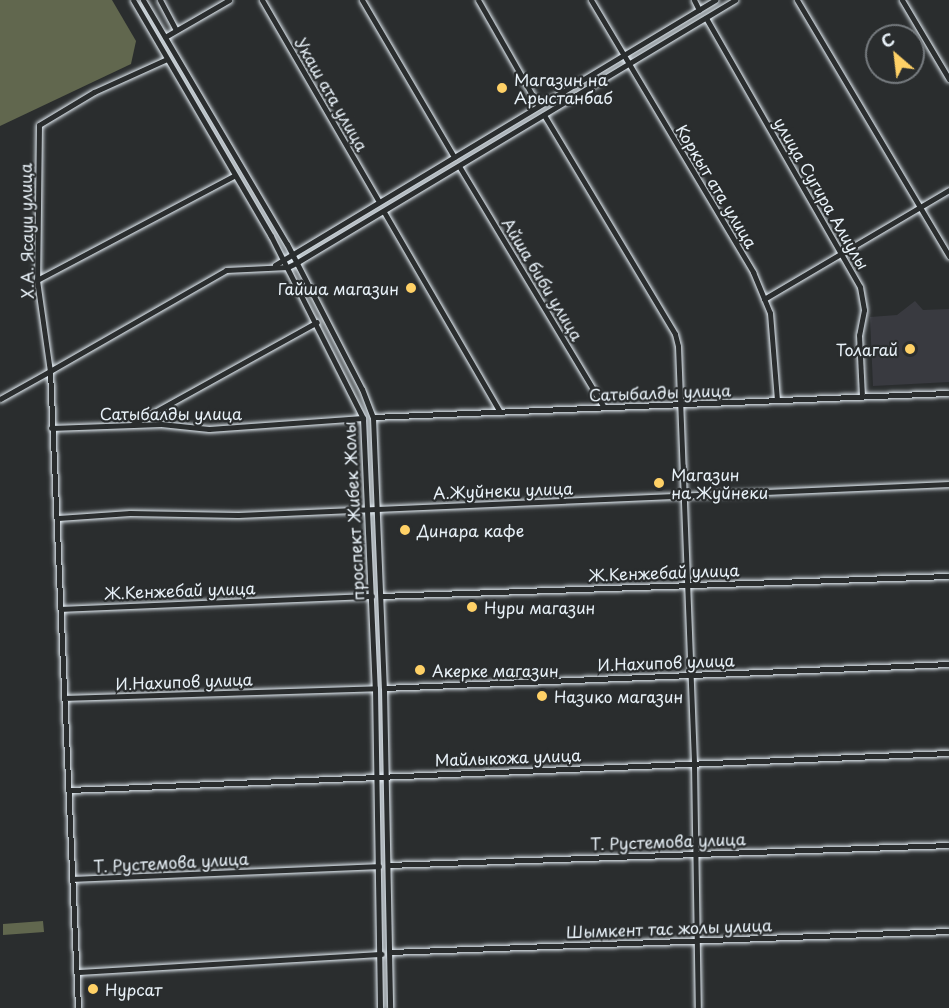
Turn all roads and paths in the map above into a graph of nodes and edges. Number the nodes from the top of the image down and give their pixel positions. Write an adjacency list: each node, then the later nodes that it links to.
1 (133, 0): 19 (street, проспект Жибек Жолы)
2 (143, 0): 17 (street, проспект Жибек Жолы)
3 (160, 0): 16 (street)
4 (229, 0): 16 (street)
5 (262, 0): 28 (street, Укаш ата улица)
6 (362, 0): 24 (street)
7 (478, 0): 22 (street)
8 (591, 0): 18 (street, Коркыт ата улица)
9 (694, 0): 14 (street)
10 (715, 0): 14 (street)
11 (735, 0): 15 (street)
12 (797, 0): 29 (street)
13 (902, 0): 21 (street)
14 (699, 10): 18 (street)
15 (706, 18): 20 (street); 31 (street, улица Сугира Алиулы)
16 (176, 30): 17 (street)
17 (165, 37): 32 (street, проспект Жибек Жолы)
18 (624, 55): 20 (street, Коркыт ата улица); 22 (street)
19 (167, 59): 26 (street, проспект Жибек Жолы); 38 (street, Х.А. Ясауи улица)
20 (629, 64): 23 (street); 39 (street, Коркыт ата улица)
21 (949, 79)
22 (538, 105): 24 (street)
23 (544, 115): 25 (street); 46 (street)
24 (454, 157): 28 (street)
25 (459, 166): 30 (street); 47 (street, Айша биби улица)
26 (235, 175): 34 (street, проспект Жибек Жолы); 38 (street)
27 (949, 190): 29 (street)
28 (379, 202): 32 (street)
29 (920, 207): 31 (street); 33 (street)
30 (384, 212): 35 (street); 48 (street)
31 (841, 253): 39 (street); 43 (street, улица Сугира Алиулы)
32 (292, 255): 34 (street); 35 (street, проспект Жибек Жолы)
33 (949, 256)
34 (284, 260): 36 (street); 37 (street, проспект Жибек Жолы)
35 (296, 263): 37 (street); 49 (street, проспект Жибек Жолы)
36 (275, 265): 37 (street); 41 (street)
37 (288, 267): 40 (street, проспект Жибек Жолы)
38 (38, 280): 41 (street, Х.А. Ясауи улица)
39 (764, 298): 45 (street, Коркыт ата улица)
40 (317, 322): 50 (street, проспект Жибек Жолы); 51 (street)
41 (50, 371): 44 (street); 52 (street, Х.А. Ясауи улица)
42 (949, 393): 43 (street, Сатыбалды улица)
43 (862, 396): 45 (street, Сатыбалды улица)
44 (0, 399)
45 (777, 400): 46 (street, Сатыбалды улица)
46 (679, 406): 47 (street, Сатыбалды улица); 54 (street)
47 (604, 407): 48 (street, Сатыбалды улица)
48 (500, 412): 49 (street, Сатыбалды улица)
49 (373, 417): 55 (street, проспект Жибек Жолы)
50 (363, 418): 51 (street, Сатыбалды улица); 56 (street, проспект Жибек Жолы)
51 (132, 425): 52 (street, Сатыбалды улица)
52 (51, 428): 57 (street, Х.А. Ясауи улица)
53 (949, 484): 54 (street, А.Жуйнеки улица)
54 (683, 496): 55 (street, А.Жуйнеки улица); 59 (street)
55 (378, 508): 56 (street, А.Жуйнеки улица); 61 (street, проспект Жибек Жолы)
56 (368, 509): 57 (street, А.Жуйнеки улица); 60 (street, проспект Жибек Жолы)
57 (57, 518): 62 (street, Х.А. Ясауи улица)
58 (949, 576): 59 (street, Ж.Кенжебай улица)
59 (687, 584): 61 (street, Ж.Кенжебай улица); 64 (street)
60 (372, 596): 62 (street, Ж.Кенжебай улица); 65 (street, проспект Жибек Жолы)
61 (381, 596): 66 (street, проспект Жибек Жолы)
62 (61, 609): 67 (street, Х.А. Ясауи улица)
63 (949, 664): 64 (street, И.Нахипов улица)
64 (690, 675): 66 (street, И.Нахипов улица); 69 (street)
65 (375, 688): 67 (street, И.Нахипов улица); 71 (street, проспект Жибек Жолы)
66 (384, 688): 70 (street, проспект Жибек Жолы)
67 (65, 698): 72 (street, Х.А. Ясауи улица)
68 (949, 753): 69 (street, Майлыкожа улица)
69 (694, 764): 70 (street, Майлыкожа улица); 74 (street)
70 (385, 775): 71 (street, Майлыкожа улица); 75 (street, проспект Жибек Жолы)
71 (377, 776): 72 (street, Майлыкожа улица); 76 (street, проспект Жибек Жолы)
72 (69, 790): 77 (street, Х.А. Ясауи улица)
73 (949, 846): 74 (street, Т. Рустемова улица)
74 (696, 854): 75 (street, Т. Рустемова улица); 79 (street)
75 (388, 865): 80 (street, проспект Жибек Жолы)
76 (379, 866): 77 (street, Т. Рустемова улица); 81 (street, проспект Жибек Жолы)
77 (73, 879): 82 (street, Х.А. Ясауи улица)
78 (949, 931): 79 (street, Шымкент тас жолы улица)
79 (697, 940): 80 (street, Шымкент тас жолы улица); 86 (street)
80 (390, 952): 85 (street, проспект Жибек Жолы)
81 (381, 954): 82 (street); 84 (street, проспект Жибек Жолы)
82 (77, 972): 83 (street, Х.А. Ясауи улица)
83 (78, 1008)
84 (380, 1008)
85 (390, 1008)
86 (698, 1008)

